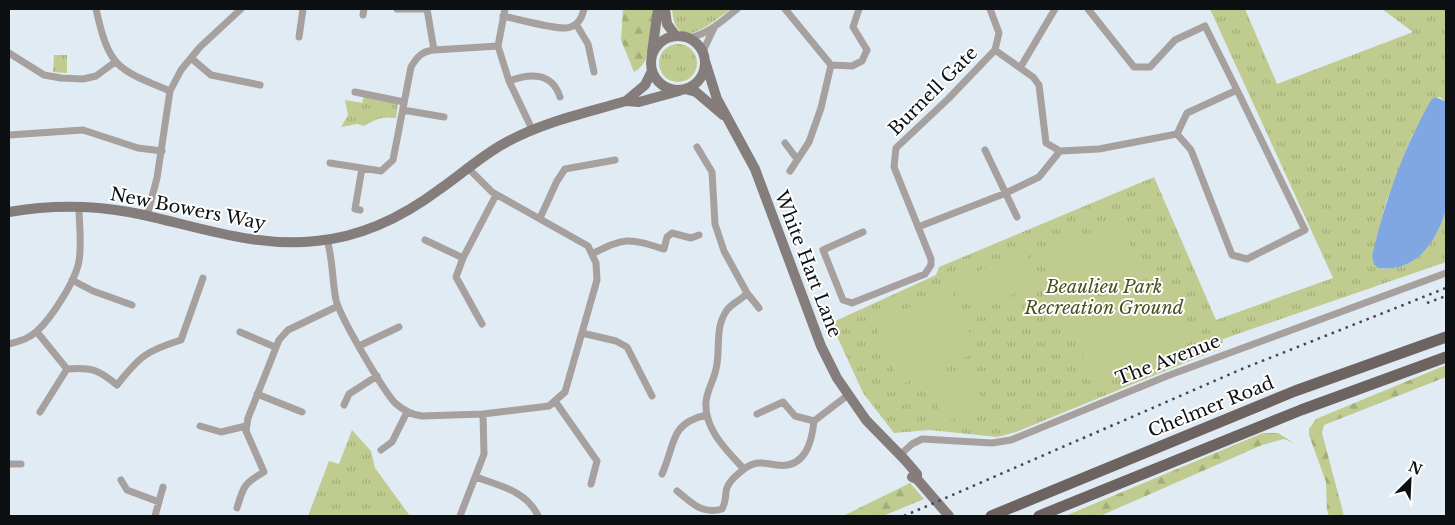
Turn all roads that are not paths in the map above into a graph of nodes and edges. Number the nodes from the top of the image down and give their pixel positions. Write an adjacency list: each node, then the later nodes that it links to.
1 (96, 9): 27 (street)
2 (241, 9): 26 (street)
3 (303, 9): 18 (street)
4 (397, 9): 5 (street)
5 (426, 9): 21 (street)
6 (584, 9): 16 (street)
7 (658, 9): 24 (street)
8 (665, 9): 19 (street)
9 (737, 9): 17 (street)
10 (785, 9): 28 (street)
11 (859, 9): 28 (street)
12 (990, 9): 22 (street, Burnell Gate)
13 (1055, 9): 29 (street)
14 (1088, 9): 35 (street)
15 (504, 13): 16 (street); 20 (street)
16 (576, 24): 31 (street)
17 (714, 27): 19 (street); 25 (street)
18 (299, 37)
19 (681, 37): 24 (street); 25 (street)
20 (498, 46): 21 (street); 32 (street)
21 (434, 50): 40 (street)
22 (995, 50): 29 (street); 66 (street, Burnell Gate)
23 (9, 53): 27 (street)
24 (652, 56): 30 (street)
25 (703, 57): 34 (street); 43 (street, White Hart Lane)
26 (191, 58): 33 (street); 36 (street)
27 (115, 62): 36 (street)
28 (831, 65): 52 (street)
29 (1020, 68): 51 (street)
30 (652, 71): 34 (street); 39 (street, New Bowers Way)
31 (594, 72)
32 (509, 81): 38 (street); 44 (street)
33 (260, 85)
34 (682, 90): 39 (street, New Bowers Way); 43 (street, White Hart Lane)
35 (1237, 90): 45 (street); 45 (street)
36 (170, 91): 50 (street)
37 (355, 92): 40 (street)
38 (560, 97)
39 (626, 101): 44 (street, New Bowers Way)
40 (404, 102): 41 (street)
41 (403, 110): 42 (street); 56 (street)
42 (444, 117)
43 (726, 117): 93 (street, White Hart Lane)
44 (532, 129): 55 (street, New Bowers Way)
45 (1177, 134): 51 (street)
46 (9, 135): 50 (street)
47 (785, 143): 52 (street)
48 (698, 147): 76 (street)
49 (984, 150): 58 (street)
50 (162, 152): 63 (street)
51 (1060, 152): 58 (street)
52 (798, 159): 57 (street)
53 (615, 160): 65 (street)
54 (330, 162): 56 (street)
55 (467, 167): 59 (street); 69 (street, New Bowers Way)
56 (362, 168): 61 (street)
57 (790, 171)
58 (1006, 193): 64 (street); 66 (street)
59 (496, 195): 65 (street); 72 (street)
60 (79, 207): 62 (street, New Bowers Way); 63 (street, New Bowers Way); 75 (street)
61 (360, 210)
62 (9, 212)
63 (147, 216): 69 (street, New Bowers Way)
64 (1017, 217)
65 (540, 218): 71 (street)
66 (918, 227): 67 (street, Burnell Gate)
67 (863, 232)
68 (699, 235): 71 (street)
69 (327, 240): 78 (street)
70 (424, 240): 72 (street)
71 (592, 254): 84 (street)
72 (463, 258): 80 (street)
73 (1446, 273): 108 (street, The Avenue)
74 (203, 278): 90 (street)
75 (72, 280): 77 (street); 82 (street)
76 (747, 293): 79 (street); 102 (street)
77 (132, 305)
78 (338, 306): 87 (street); 88 (street)
79 (759, 308)
80 (482, 324)
81 (399, 326): 87 (street)
82 (37, 332): 86 (street); 90 (street)
83 (240, 332): 88 (street)
84 (582, 333): 94 (street); 95 (street)
85 (1446, 337): 125 (main road, Chelmer Road)
86 (9, 344)
87 (359, 346): 91 (street)
88 (275, 347): 92 (street)
89 (1446, 357): 126 (main road, Chelmer Road)
90 (67, 369): 97 (street)
91 (377, 376): 96 (street); 99 (street)
92 (257, 394): 98 (street); 106 (street)
93 (848, 395): 103 (street, White Hart Lane); 104 (street)
94 (652, 396)
95 (555, 401): 100 (street); 116 (street)
96 (344, 405)
97 (40, 412)
98 (302, 412)
99 (407, 412): 100 (street); 107 (street)
100 (482, 414): 113 (street)
101 (757, 414): 104 (street)
102 (706, 415): 111 (street); 112 (street)
103 (866, 420): 108 (street, White Hart Lane); 115 (street, White Hart Lane)
104 (814, 421): 111 (street)
105 (200, 426): 106 (street)
106 (246, 426): 120 (street)
107 (381, 450)
108 (900, 455): 115 (street, White Hart Lane)
109 (9, 464): 110 (street)
110 (21, 464)
111 (744, 469): 118 (street)
112 (662, 474)
113 (476, 477): 122 (street); 123 (street)
114 (121, 480): 119 (street)
115 (917, 480): 124 (street, White Hart Lane)
116 (591, 484)
117 (163, 487): 119 (street)
118 (677, 490)
119 (159, 502): 121 (street)
120 (237, 508)
121 (155, 516)
122 (460, 516)
123 (538, 516)
124 (949, 516)
125 (991, 516)
126 (1039, 516)

